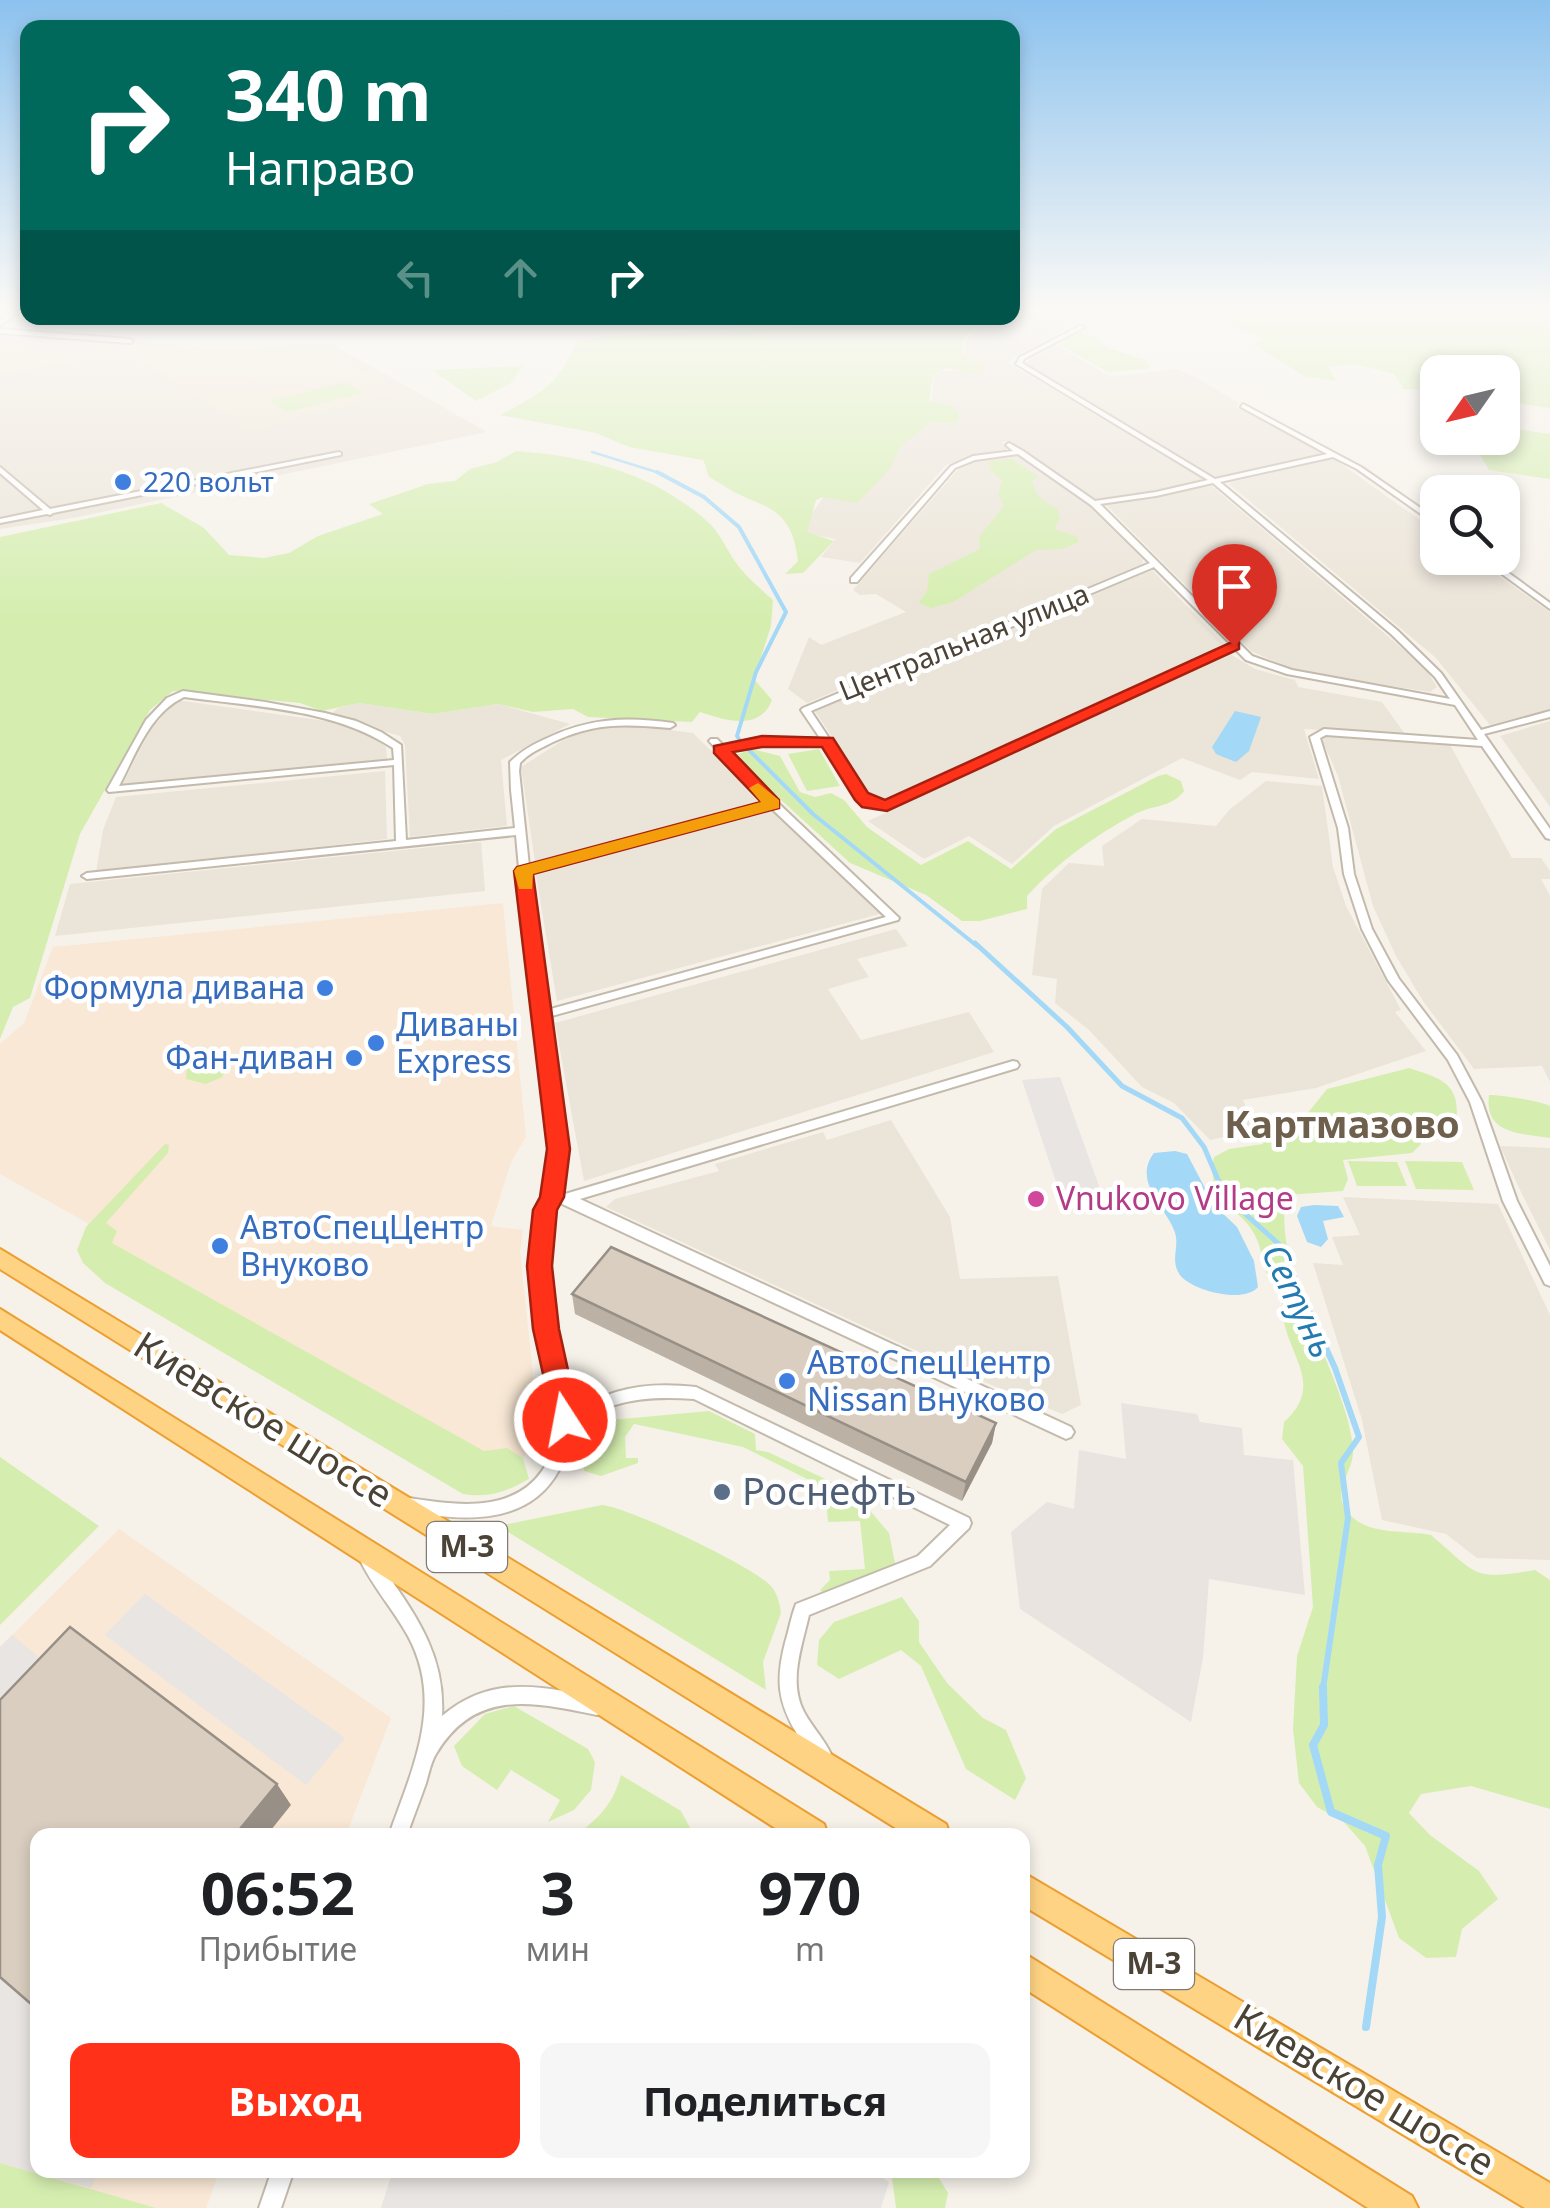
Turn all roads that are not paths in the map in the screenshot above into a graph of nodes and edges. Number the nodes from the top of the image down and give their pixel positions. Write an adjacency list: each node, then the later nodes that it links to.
1 (1095, 410): 8 (street)
2 (1251, 410): 6 (street)
3 (1009, 444): 4 (street)
4 (1020, 452): 9 (street); 15 (street)
5 (339, 454): 11 (street)
6 (1334, 454): 8 (street); 10 (street)
7 (0, 469): 11 (street)
8 (1216, 482): 9 (street); 18 (street)
9 (1094, 503): 13 (street)
10 (1420, 512)
11 (50, 514): 12 (street)
12 (0, 522)
13 (1155, 564): 17 (street); 22 (street, Центральная улица)
14 (1507, 575): 16 (street)
15 (854, 580)
16 (1550, 606)
17 (1234, 646): 18 (street); 22 (street, Центральная улица)
18 (1456, 703): 21 (street)
19 (1550, 714): 21 (street)
20 (670, 725): 25 (street)
21 (1481, 738): 26 (street); 35 (street)
22 (827, 742): 24 (street)
23 (398, 762): 23 (street); 27 (street)
24 (773, 804): 28 (street); 30 (street)
25 (520, 830): 27 (street); 28 (street)
26 (1550, 836)
27 (401, 843): 29 (street)
28 (524, 871): 30 (street)
29 (87, 876)
30 (542, 1015): 32 (street)
31 (1013, 1066): 33 (street)
32 (552, 1197): 33 (street); 37 (street)
33 (569, 1200): 38 (street)
34 (0, 1258): 39 (highway, Киевское шоссе / М-3)
35 (1550, 1280)
36 (0, 1318): 40 (highway, Киевское шоссе / М-3)
37 (565, 1420): 39 (street); 43 (street)
38 (1066, 1432)
39 (395, 1502): 43 (highway, Киевское шоссе / М-3)
40 (360, 1547): 41 (highway, Киевское шоссе / М-3); 42 (street)
41 (617, 1710): 42 (street); 45 (highway, Киевское шоссе / М-3)
42 (426, 1753): 44 (street)
43 (850, 1785): 46 (highway, Киевское шоссе / М-3)
44 (400, 1828)
45 (802, 1828)
46 (923, 1828)
47 (1030, 1892): 50 (highway, Киевское шоссе / М-3)
48 (1030, 1973): 51 (highway, М-3)
49 (280, 2178): 52 (street)
50 (1550, 2203)
51 (1394, 2204)
52 (270, 2208)

